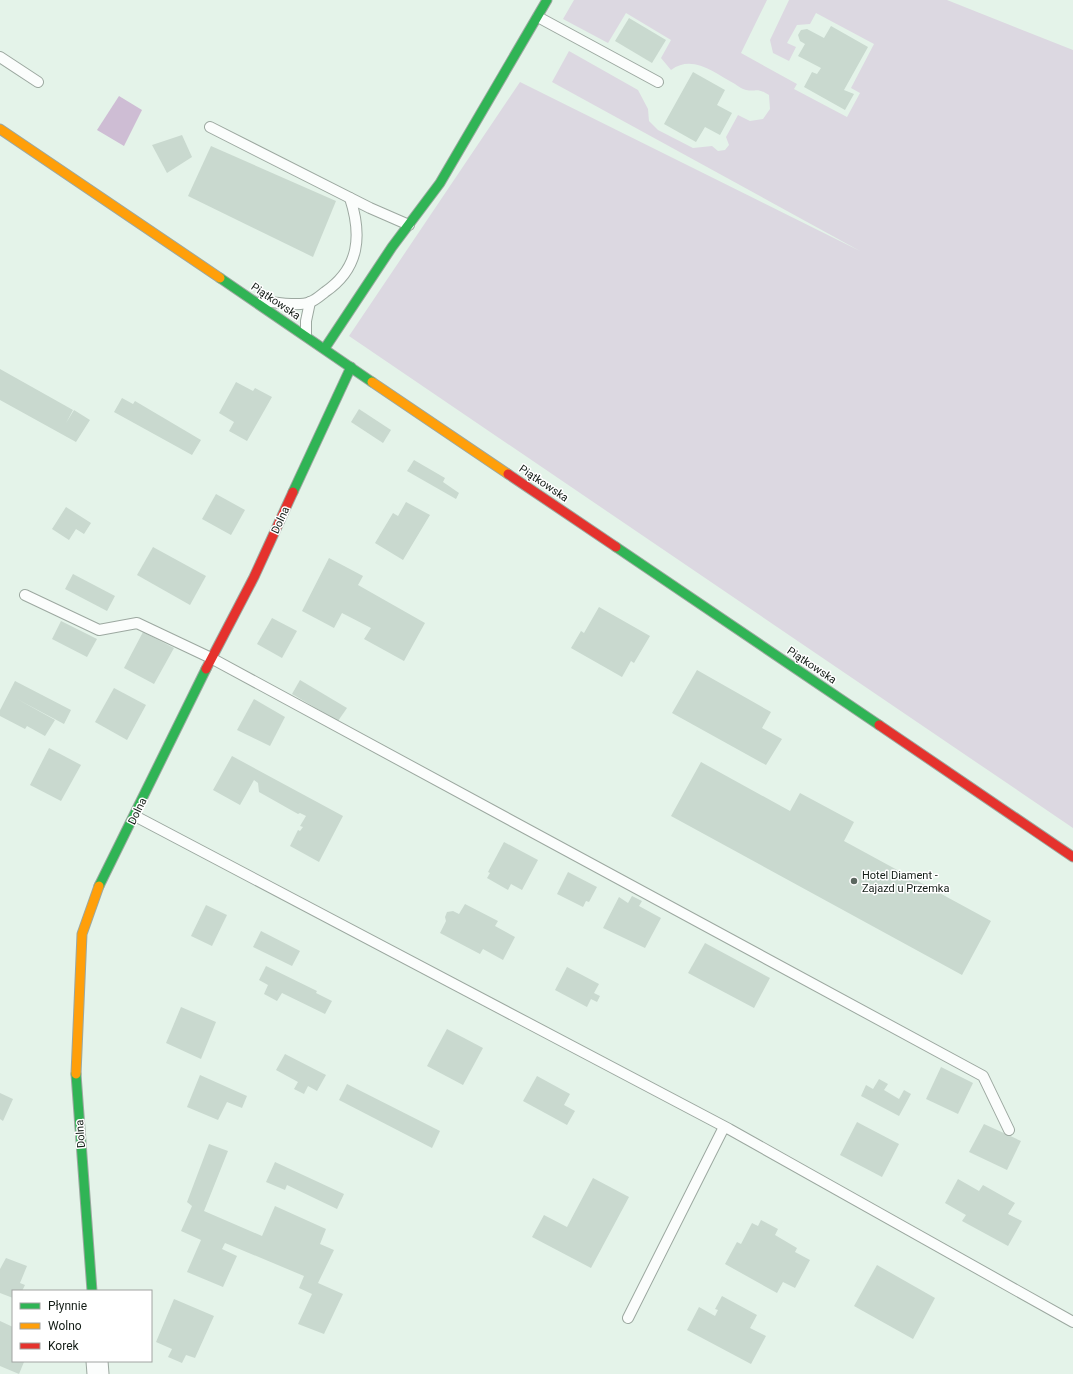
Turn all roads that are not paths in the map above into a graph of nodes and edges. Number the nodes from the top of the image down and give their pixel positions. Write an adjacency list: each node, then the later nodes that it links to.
1 (547, 0): 2 (street)
2 (538, 17): 5 (lane); 9 (street)
3 (0, 57): 4 (lane)
4 (38, 82)
5 (658, 82)
6 (210, 127): 8 (lane)
7 (0, 129): 10 (street, Piątkowska)
8 (350, 198): 9 (lane); 11 (lane)
9 (409, 225): 13 (street)
10 (253, 300): 11 (lane); 12 (street, Piątkowska)
11 (310, 302): 12 (lane)
12 (306, 335): 13 (street, Piątkowska)
13 (325, 348): 14 (street, Piątkowska)
14 (351, 367): 16 (street, Dolna); 18 (street, Piątkowska)
15 (26, 596): 16 (lane)
16 (212, 658): 17 (street, Dolna); 20 (lane)
17 (135, 816): 19 (lane); 21 (street, Dolna)
18 (1073, 857)
19 (724, 1127): 22 (lane); 23 (lane)
20 (1009, 1130)
21 (92, 1290)
22 (628, 1318)
23 (1073, 1322)
24 (97, 1362): 25 (street)
25 (98, 1374)

